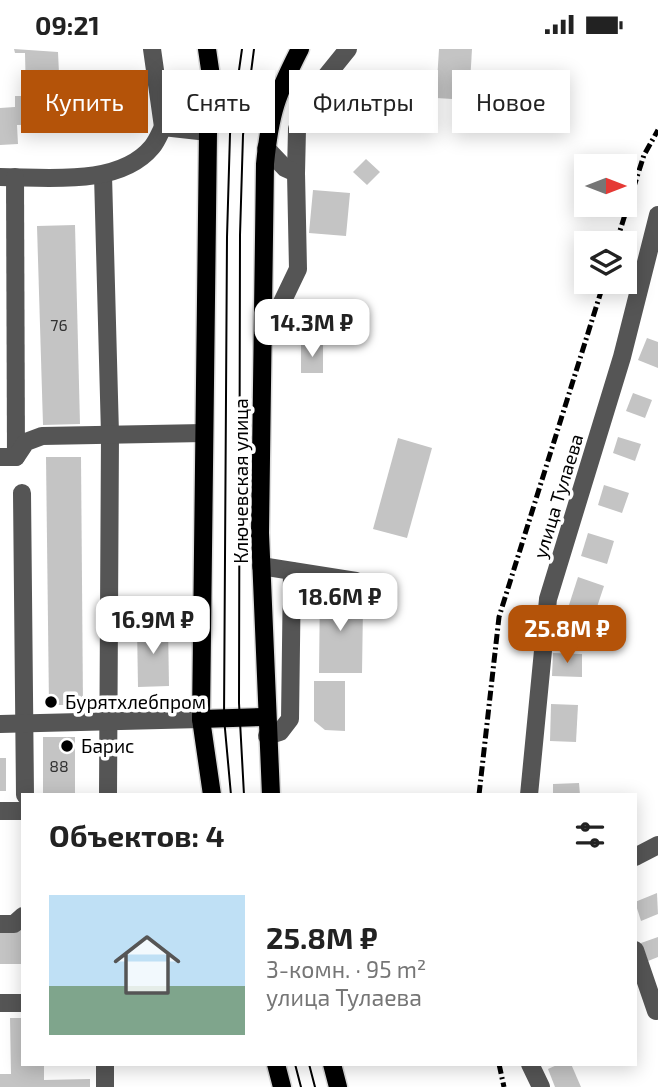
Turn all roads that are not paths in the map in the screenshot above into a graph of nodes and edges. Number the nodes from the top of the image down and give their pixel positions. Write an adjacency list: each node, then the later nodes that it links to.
1 (152, 49): 6 (street)
2 (207, 49): 5 (main road, Ключевская улица)
3 (300, 49): 9 (main road, Ключевская улица)
4 (348, 49): 10 (street)
5 (210, 70)
6 (162, 120)
7 (162, 129): 11 (street)
8 (208, 133): 15 (main road, Ключевская улица)
9 (266, 148): 10 (street); 14 (main road, Ключевская улица)
10 (296, 173): 14 (street)
11 (103, 175): 12 (street); 16 (street)
12 (8, 177): 17 (street)
13 (658, 215): 32 (street, улица Тулаева)
14 (263, 342): 19 (main road, Ключевская улица)
15 (204, 433): 16 (street); 23 (main road, Ключевская улица)
16 (110, 434): 17 (street); 24 (street)
17 (8, 457)
18 (22, 493): 26 (street)
19 (261, 566): 20 (street); 22 (main road, Ключевская улица)
20 (292, 571): 21 (street); 27 (street)
21 (356, 581)
22 (266, 717): 23 (main road); 27 (main road, Ключевская улица)
23 (201, 719): 24 (street); 30 (main road, Ключевская улица)
24 (109, 722): 26 (street); 29 (street)
25 (0, 724): 26 (street)
26 (25, 724): 28 (street)
27 (267, 736): 31 (main road, Ключевская улица)
28 (25, 793)
29 (108, 793)
30 (212, 793)
31 (271, 793)
32 (529, 793)
33 (0, 811): 34 (street)
34 (21, 811)
35 (658, 845): 36 (street)
36 (637, 856)
37 (21, 918): 38 (street)
38 (0, 924)
39 (637, 956): 42 (street)
40 (0, 1003): 41 (street)
41 (21, 1003)
42 (656, 1011)
43 (105, 1066): 47 (street)
44 (277, 1066): 48 (main road)
45 (333, 1066): 49 (main road)
46 (531, 1066): 50 (street)
47 (105, 1087)
48 (282, 1087)
49 (338, 1087)
50 (541, 1087)

